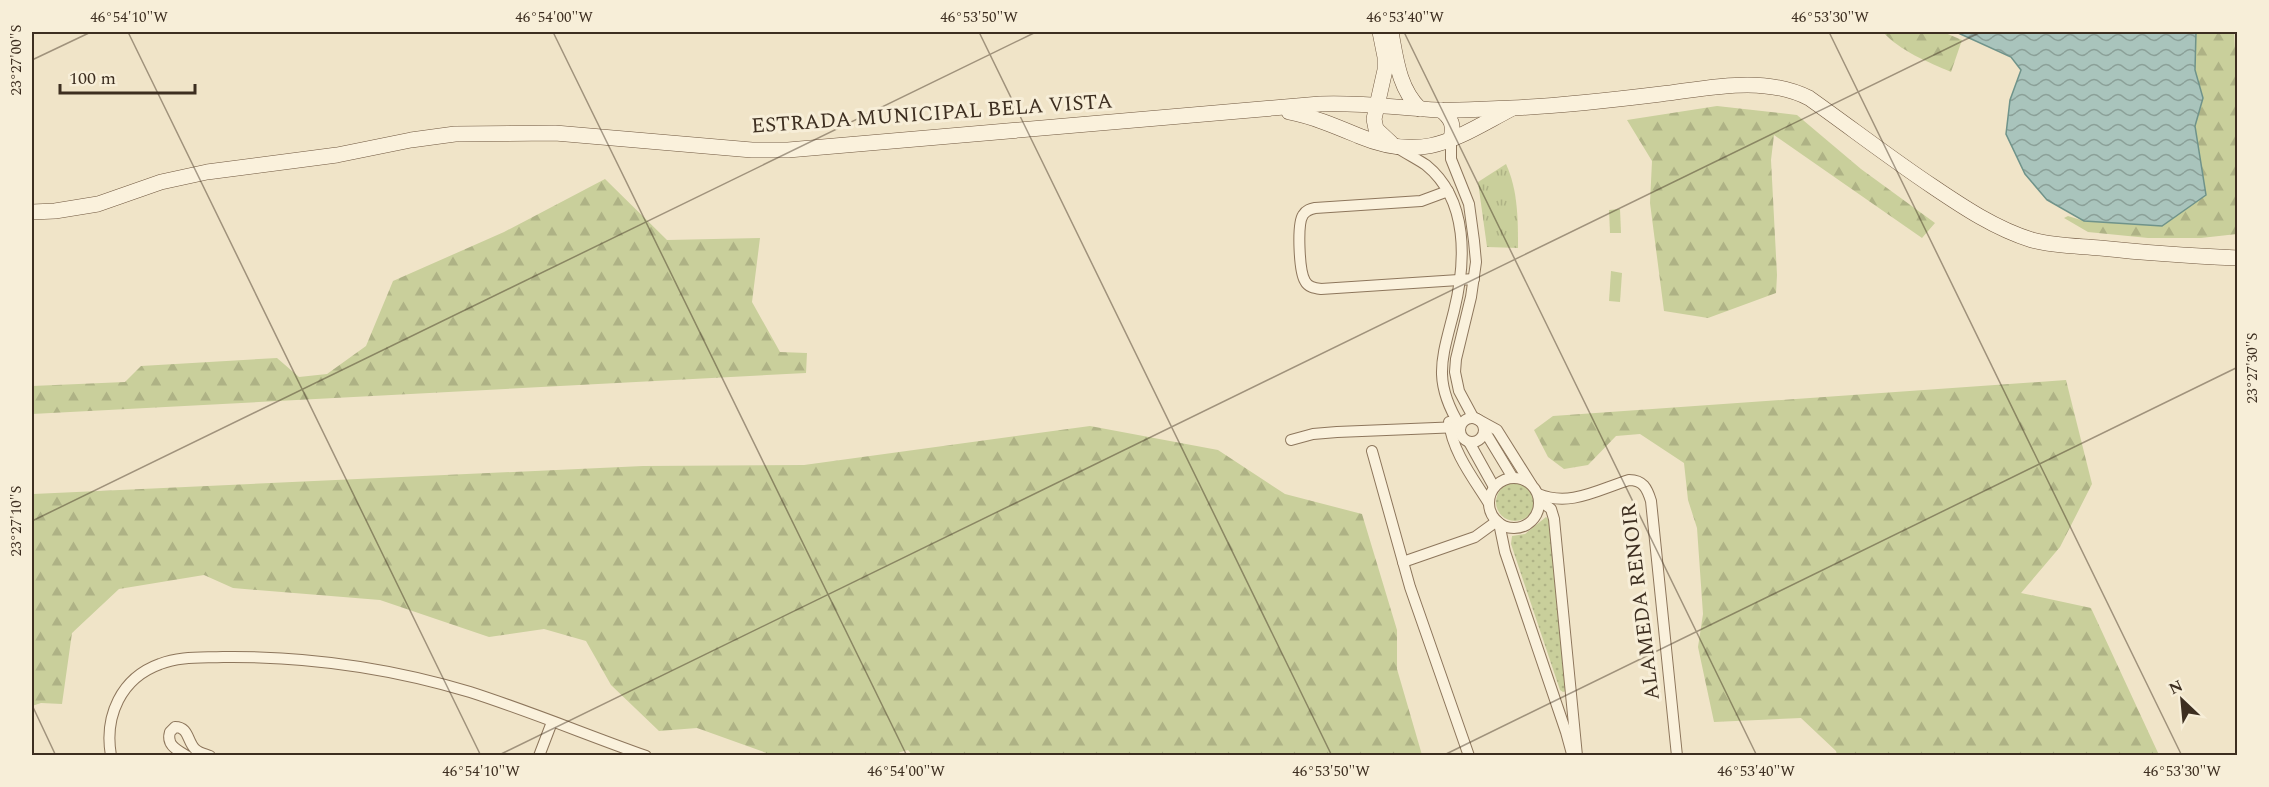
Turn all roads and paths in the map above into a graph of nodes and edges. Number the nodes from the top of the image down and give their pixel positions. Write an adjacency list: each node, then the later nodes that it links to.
1 (1380, 32): 3 (main road)
2 (1391, 32): 6 (main road)
3 (1376, 105): 4 (main road, ESTRADA MUNICIPAL BELA VISTA); 6 (main road, ESTRADA MUNICIPAL BELA VISTA); 9 (main road)
4 (1268, 108): 9 (main road); 11 (main road, ESTRADA MUNICIPAL BELA VISTA)
5 (1514, 108): 7 (main road, ESTRADA MUNICIPAL BELA VISTA); 8 (main road); 12 (main road, ESTRADA MUNICIPAL BELA VISTA)
6 (1420, 109): 7 (main road, ESTRADA MUNICIPAL BELA VISTA)
7 (1441, 110): 8 (main road)
8 (1451, 139): 9 (main road); 13 (street)
9 (1398, 148): 10 (street)
10 (1448, 191): 14 (street); 14 (street)
11 (32, 212)
12 (2238, 258)
13 (1474, 279): 14 (street); 15 (street)
14 (1459, 281): 16 (street)
15 (1474, 418): 16 (street); 17 (street); 23 (street)
16 (1457, 427): 18 (street); 19 (street); 24 (street)
17 (1484, 430): 19 (street); 21 (street)
18 (1291, 440)
19 (1468, 442): 22 (street)
20 (1372, 451): 26 (street)
21 (1513, 478): 22 (street); 23 (street)
22 (1494, 488): 24 (street)
23 (1537, 493): 25 (street); 27 (street); 38 (street, ALAMEDA RENOIR)
24 (1488, 502): 25 (street)
25 (1498, 522): 26 (street); 28 (street)
26 (1403, 562): 35 (street)
27 (1572, 694): 28 (street); 37 (street)
28 (1555, 697): 36 (street)
29 (552, 722): 30 (street); 33 (street); 34 (street)
30 (111, 756)
31 (187, 756): 32 (street)
32 (210, 756)
33 (539, 756)
34 (646, 756)
35 (1469, 756)
36 (1572, 756)
37 (1577, 756)
38 (1677, 756)

